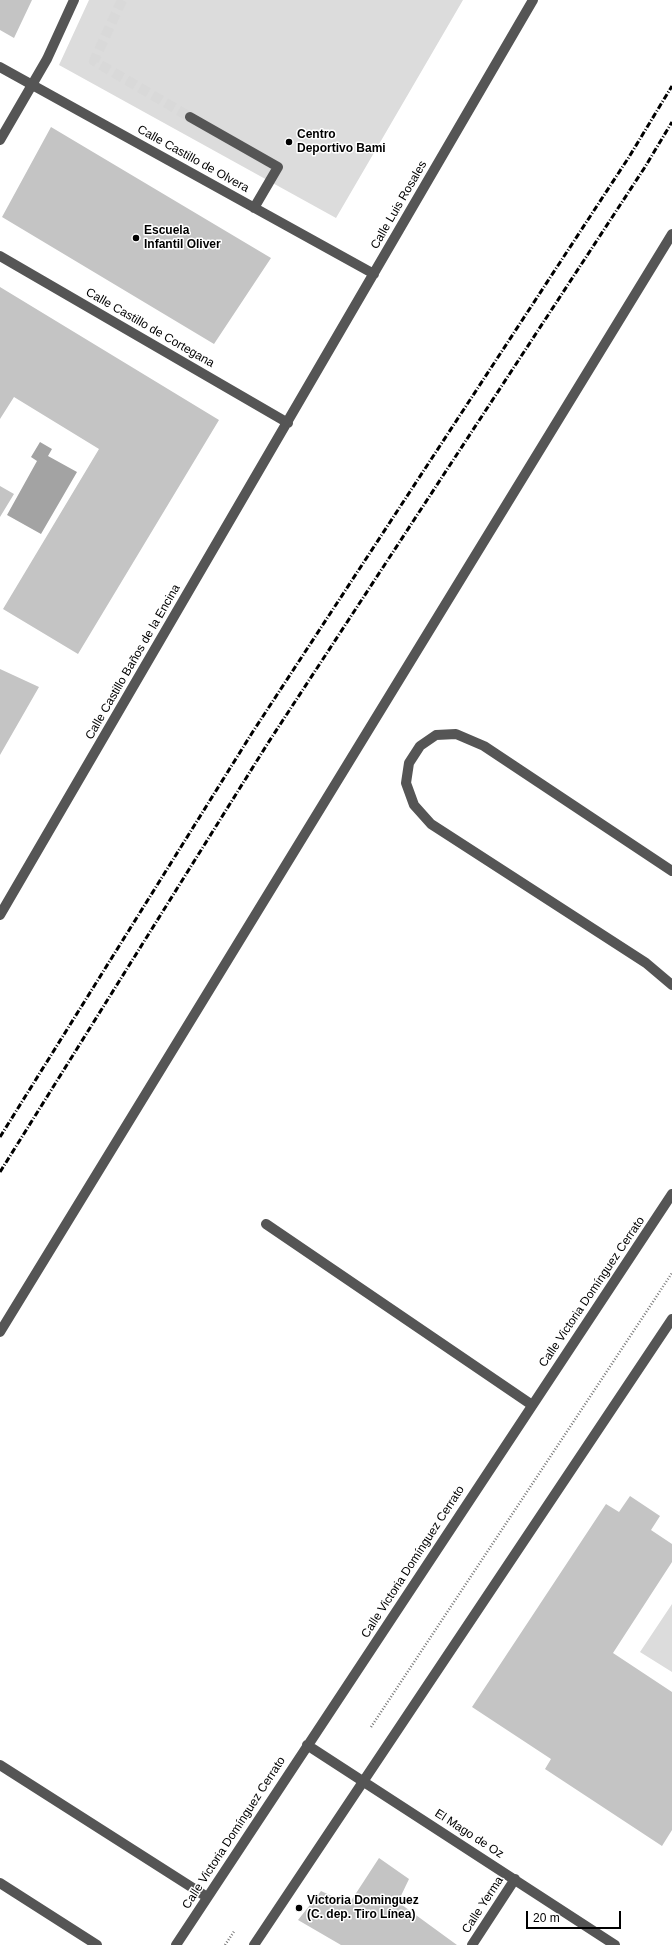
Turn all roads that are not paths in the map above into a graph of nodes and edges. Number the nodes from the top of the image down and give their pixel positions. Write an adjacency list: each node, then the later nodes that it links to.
1 (74, 0): 4 (street)
2 (534, 0): 10 (street, Calle Luis Rosales)
3 (0, 67): 4 (street, Calle Castillo de Olvera)
4 (32, 85): 6 (street); 7 (street, Calle Castillo de Olvera)
5 (190, 117): 7 (street)
6 (0, 140)
7 (254, 208): 10 (street, Calle Castillo de Olvera)
8 (672, 234): 18 (street)
9 (0, 256): 11 (street, Calle Castillo de Cortegana)
10 (374, 274): 11 (street, Calle Luis Rosales)
11 (288, 422): 13 (street, Calle Castillo Baños de la Encina)
12 (672, 871): 14 (street)
13 (0, 915)
14 (672, 985)
15 (672, 1194): 19 (street, Calle Victoria Domínguez Cerrato)
16 (266, 1224): 19 (street)
17 (672, 1319): 22 (street)
18 (0, 1332)
19 (532, 1405): 20 (street, Calle Victoria Domínguez Cerrato)
20 (307, 1745): 22 (street, El Mago de Oz); 25 (street, Calle Victoria Domínguez Cerrato)
21 (0, 1765): 25 (street)
22 (364, 1781): 23 (street, El Mago de Oz); 28 (street)
23 (515, 1879): 29 (street, Calle Yerma); 30 (street, El Mago de Oz)
24 (0, 1884): 26 (street)
25 (207, 1897): 27 (street, Calle Victoria Domínguez Cerrato)
26 (97, 1945)
27 (176, 1945)
28 (254, 1945)
29 (472, 1945)
30 (615, 1945)

